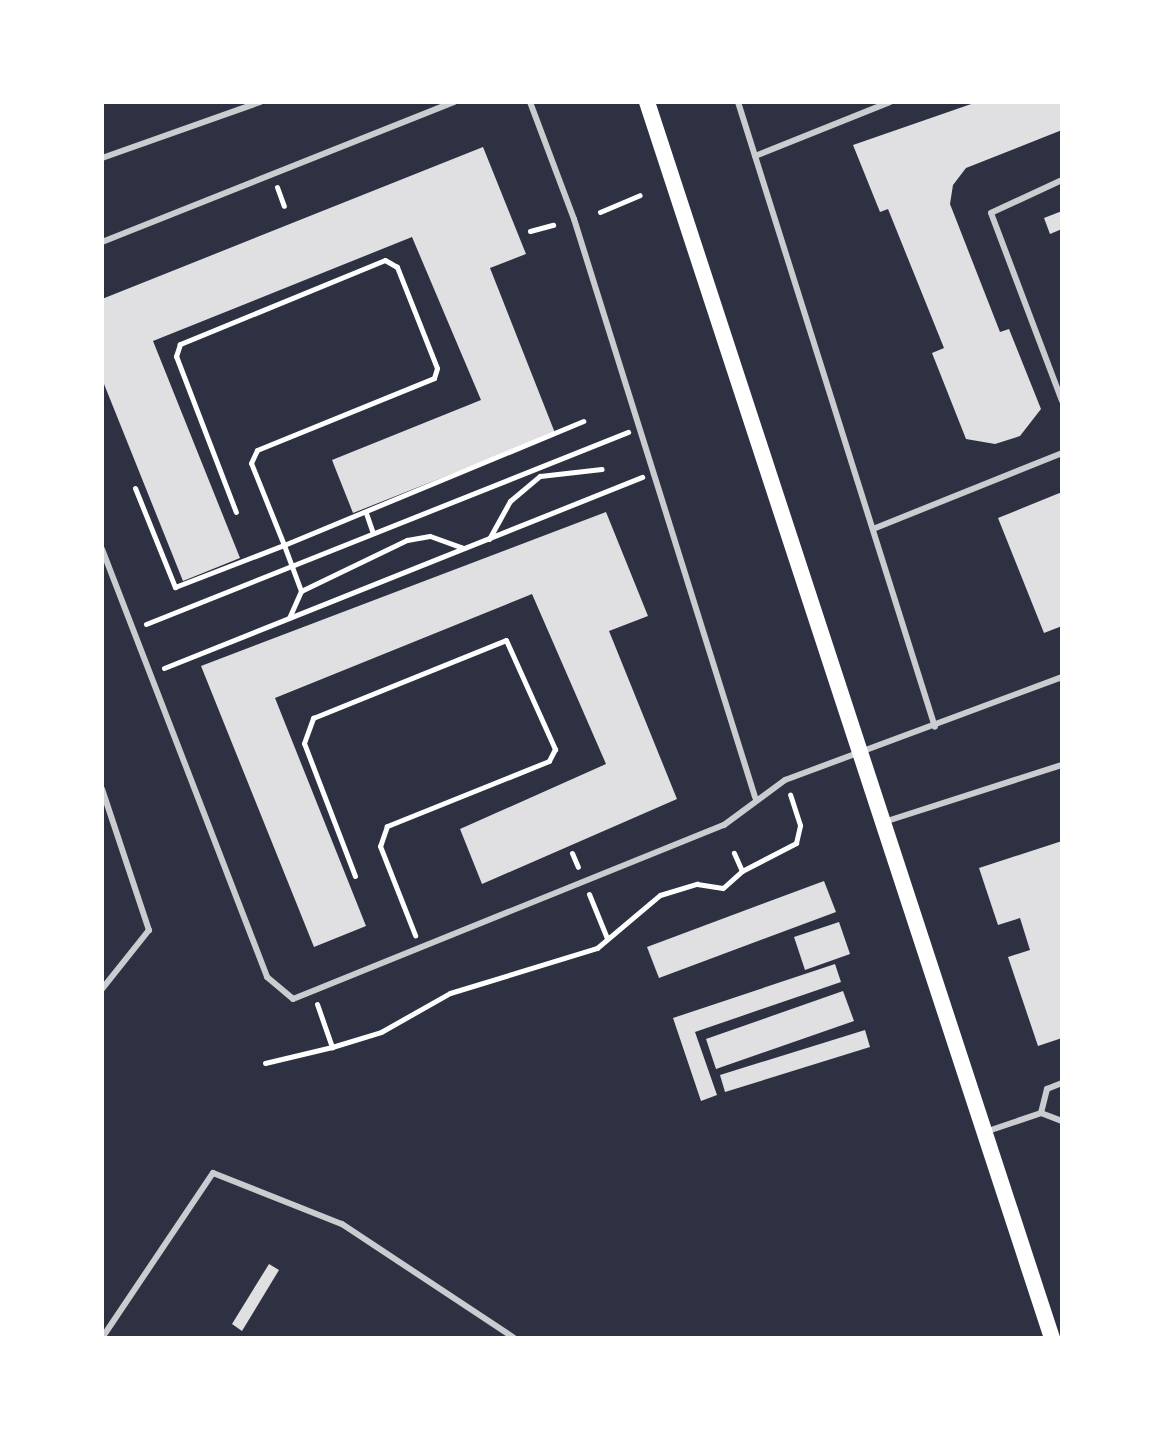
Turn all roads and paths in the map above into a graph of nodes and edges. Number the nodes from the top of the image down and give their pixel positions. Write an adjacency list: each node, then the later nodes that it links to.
1 (260, 102): 8 (lane)
2 (454, 102): 14 (lane)
3 (530, 102): 17 (lane)
4 (647, 102): 37 (main road)
5 (738, 102): 7 (lane)
6 (890, 102): 7 (lane)
7 (755, 156): 24 (lane)
8 (102, 158)
9 (1062, 180): 15 (lane)
10 (640, 195): 11 (path)
11 (600, 212)
12 (553, 225): 13 (path)
13 (530, 231)
14 (102, 242)
15 (1062, 401)
16 (583, 421): 23 (path)
17 (640, 427): 20 (lane); 25 (path)
18 (1062, 453): 24 (lane)
19 (602, 469): 26 (path)
20 (654, 472): 26 (path); 41 (lane)
21 (135, 488): 27 (path)
22 (236, 512): 27 (path)
23 (366, 513): 25 (path); 27 (path)
24 (873, 529): 36 (lane)
25 (373, 533): 30 (path)
26 (489, 539): 28 (path)
27 (284, 545): 30 (path)
28 (464, 548): 31 (path); 32 (path)
29 (102, 549): 33 (lane)
30 (292, 566): 31 (path); 33 (path)
31 (301, 591): 32 (path)
32 (289, 618): 34 (path)
33 (129, 631): 34 (lane)
34 (147, 675): 48 (lane)
35 (1062, 677): 36 (lane)
36 (935, 727): 37 (lane)
37 (861, 756): 39 (lane); 42 (main road)
38 (1062, 765): 42 (lane)
39 (785, 780): 41 (lane); 44 (path)
40 (102, 789): 47 (lane)
41 (755, 797): 46 (lane)
42 (884, 822): 54 (main road)
43 (734, 853): 44 (path)
44 (742, 871): 49 (path)
45 (355, 876): 46 (path)
46 (422, 951): 48 (lane)
47 (102, 989)
48 (314, 996): 49 (path)
49 (332, 1047): 50 (path)
50 (265, 1063)
51 (1062, 1083): 52 (lane)
52 (1041, 1113): 53 (lane); 54 (lane)
53 (1062, 1121)
54 (985, 1132): 57 (main road)
55 (102, 1338): 56 (lane)
56 (514, 1338)
57 (1052, 1338)

